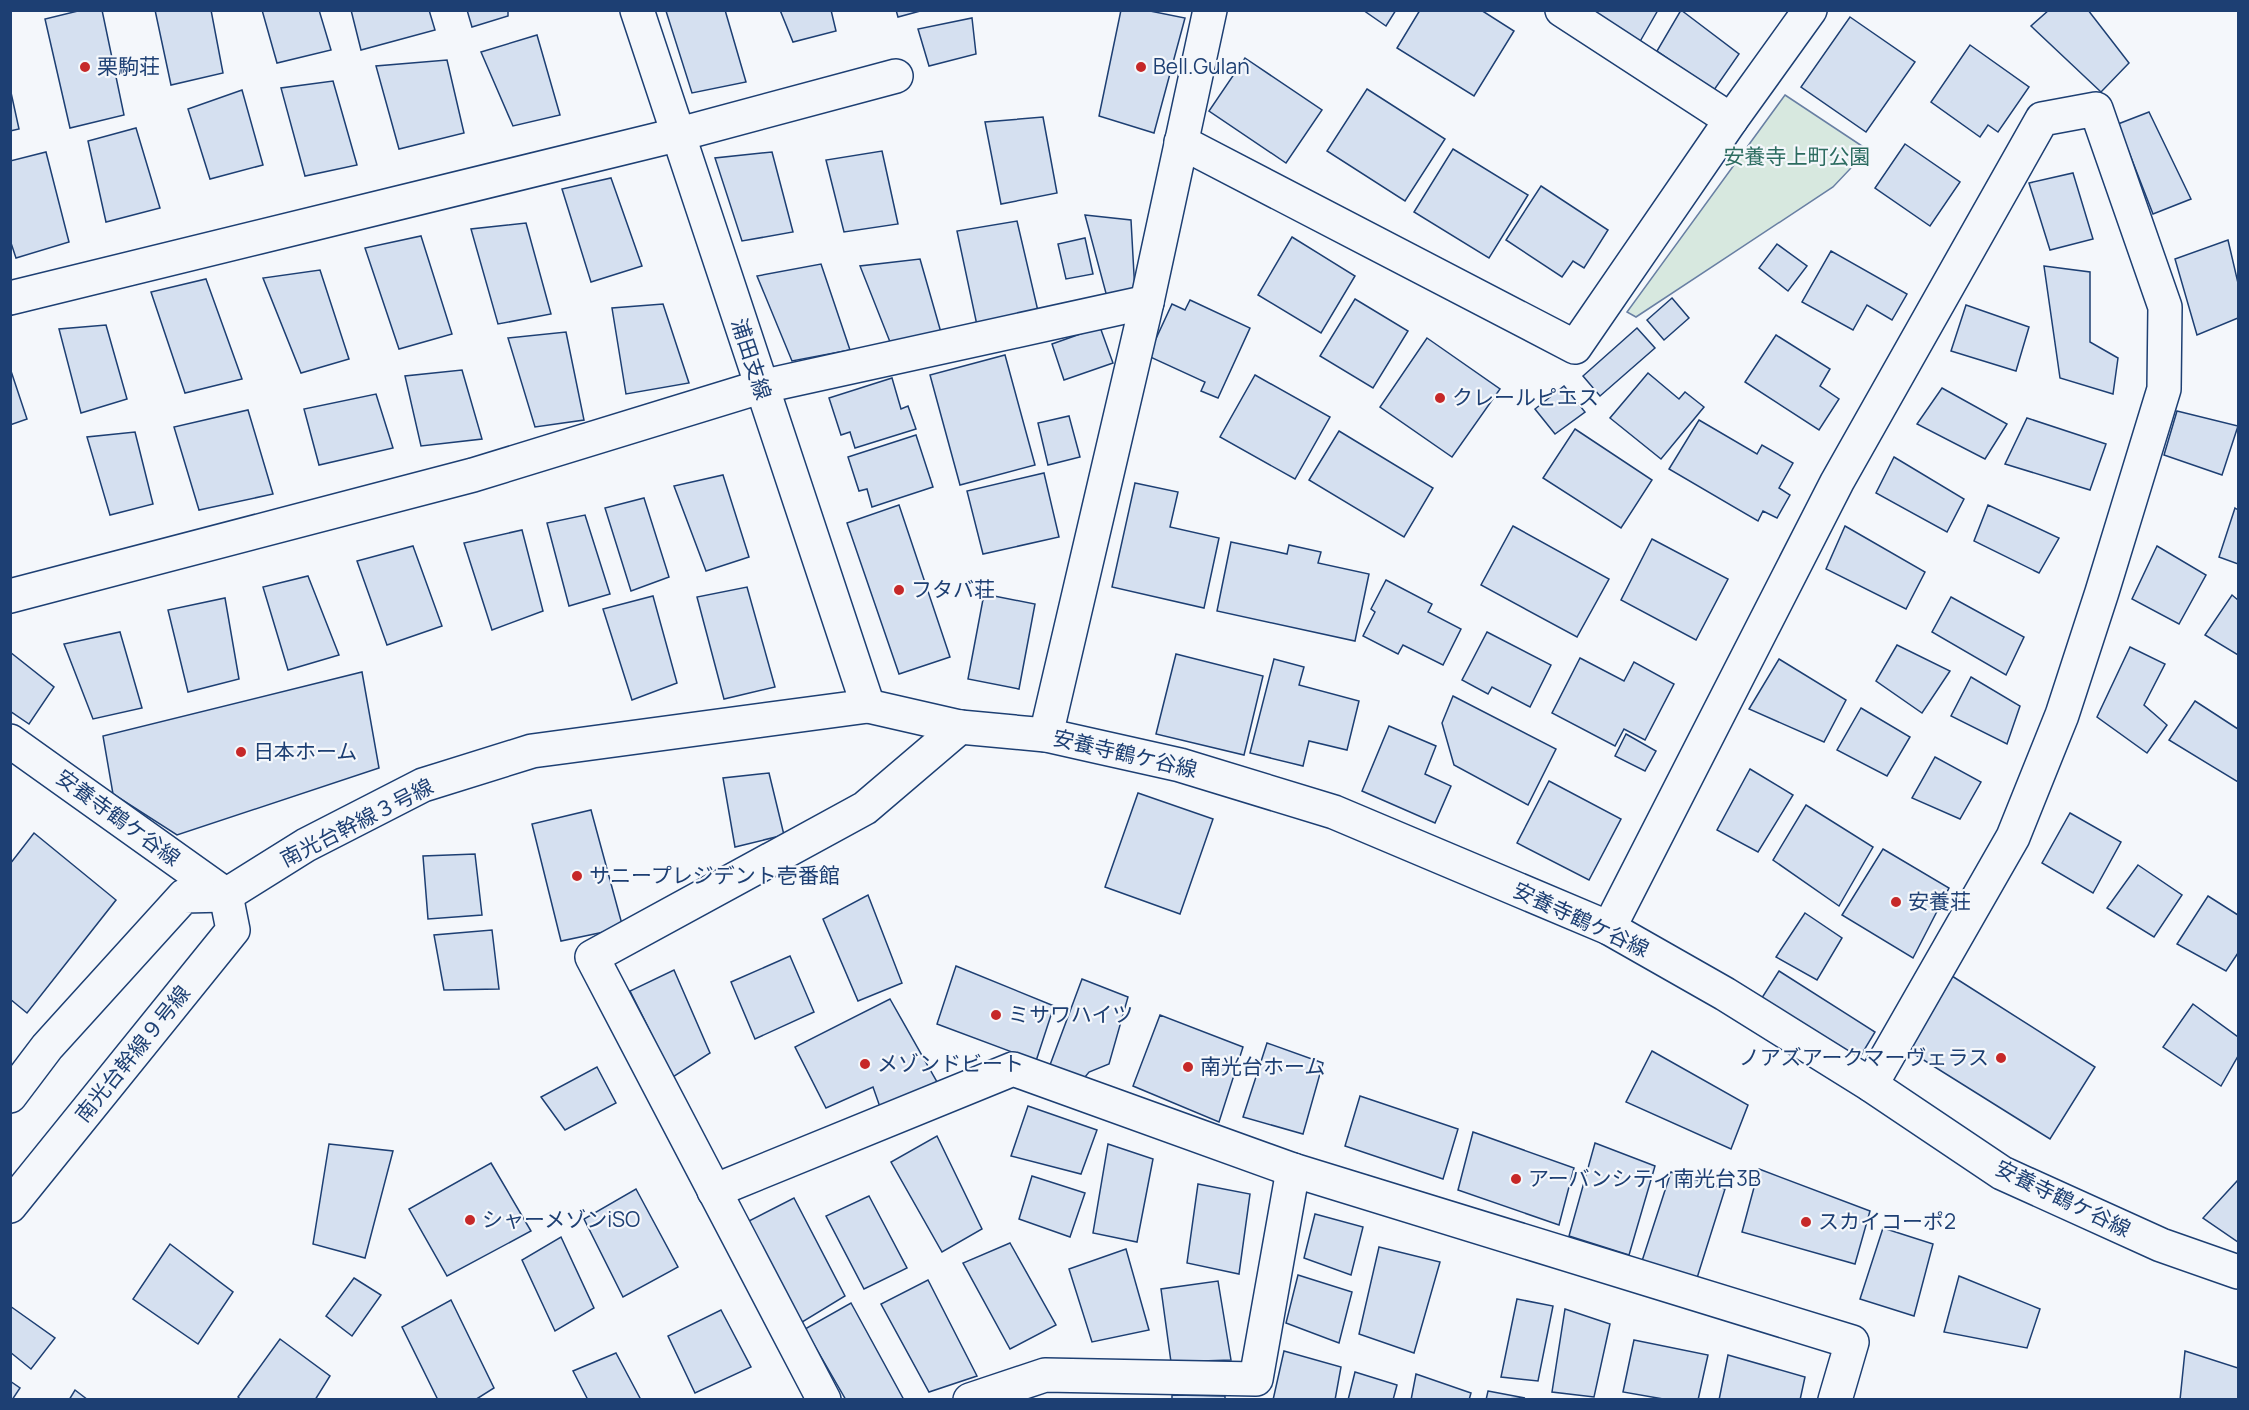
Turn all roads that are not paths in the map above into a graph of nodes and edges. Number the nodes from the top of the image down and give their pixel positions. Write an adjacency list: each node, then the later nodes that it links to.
1 (636, 10): 7 (street, 浦田支線)
2 (1210, 10): 8 (street)
3 (1562, 10): 6 (street)
4 (1810, 10): 6 (street)
5 (896, 76): 7 (street)
6 (1731, 120): 8 (street)
7 (676, 135): 9 (street); 11 (street, 浦田支線)
8 (1181, 142): 10 (street)
9 (10, 298)
10 (1147, 302): 11 (street); 15 (street)
11 (760, 387): 12 (street); 13 (street, 浦田支線)
12 (10, 596)
13 (868, 706): 14 (street, 安養寺鶴ケ谷線); 17 (street, 南光台幹線３号線)
14 (960, 727): 15 (street, 安養寺鶴ケ谷線); 22 (street)
15 (1046, 735): 18 (street, 安養寺鶴ケ谷線)
16 (10, 741): 17 (street, 安養寺鶴ケ谷線)
17 (226, 895): 20 (street); 23 (street, 南光台幹線９号線)
18 (1609, 928): 19 (street, 安養寺鶴ケ谷線); 19 (street)
19 (1871, 1085): 24 (street, 安養寺鶴ケ谷線)
20 (10, 1096)
21 (1293, 1170): 22 (street); 26 (street); 27 (street)
22 (714, 1191): 25 (street)
23 (10, 1206)
24 (2238, 1272)
25 (824, 1400)
26 (970, 1400)
27 (1835, 1400)

